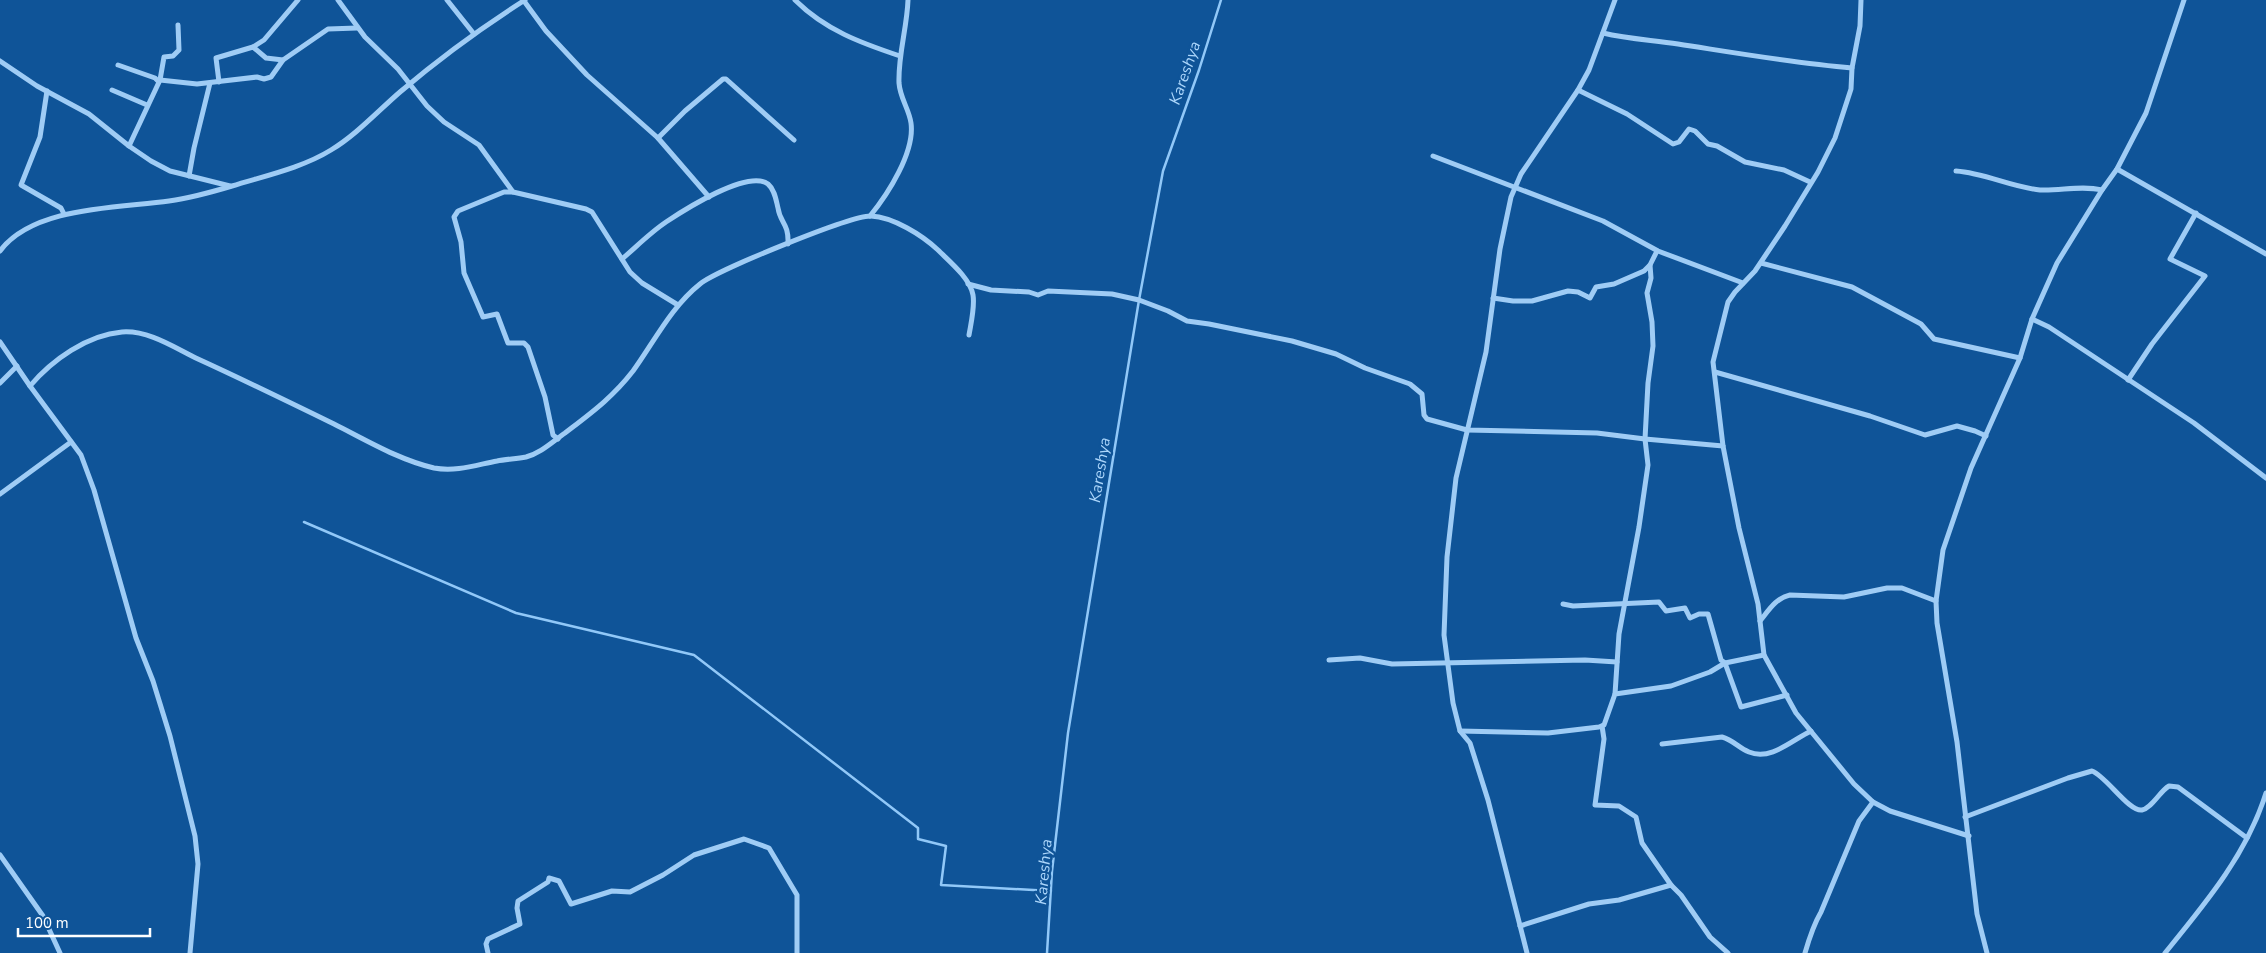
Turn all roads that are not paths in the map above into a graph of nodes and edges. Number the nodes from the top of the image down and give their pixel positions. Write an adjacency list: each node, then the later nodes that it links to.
1 (298, 0): 14 (street)
2 (338, 0): 11 (street)
3 (447, 0): 13 (street)
4 (524, 0): 13 (street); 28 (street)
5 (795, 0): 15 (street)
6 (908, 0): 15 (street)
7 (1615, 0): 12 (street)
8 (1860, 0): 19 (street)
9 (2184, 0): 32 (street)
10 (178, 26): 20 (street)
11 (358, 28): 16 (street); 23 (street)
12 (1603, 33): 19 (street); 25 (street)
13 (474, 34): 23 (street)
14 (253, 47): 16 (street); 21 (street)
15 (900, 56): 43 (street)
16 (283, 60): 21 (street)
17 (0, 61): 26 (street)
18 (118, 65): 20 (street)
19 (1852, 68): 35 (street)
20 (159, 80): 22 (street); 27 (street)
21 (219, 82): 22 (street)
22 (210, 83): 34 (street)
23 (410, 83): 36 (street); 39 (street)
24 (112, 90): 27 (street)
25 (1578, 90): 35 (street); 37 (street)
26 (47, 91): 30 (street); 42 (street)
27 (147, 105): 30 (street)
28 (658, 138): 29 (street); 40 (street)
29 (794, 140)
30 (129, 146): 34 (street)
31 (1433, 156): 37 (street)
32 (2117, 169): 38 (street); 41 (street)
33 (1956, 172): 38 (street)
34 (189, 176): 36 (street)
35 (1810, 182): 49 (street)
36 (231, 186): 42 (street)
37 (1514, 188): 46 (street); 53 (street)
38 (2102, 190): 55 (street)
39 (513, 192): 48 (street); 66 (street)
40 (709, 196): 44 (street); 48 (street)
41 (2196, 213): 47 (street); 61 (street)
42 (64, 214): 45 (street)
43 (870, 216): 44 (street); 52 (street)
44 (788, 244): 54 (street)
45 (0, 251)
46 (1657, 251): 50 (street); 51 (street)
47 (2266, 254)
48 (622, 259): 54 (street)
49 (1761, 263): 51 (street); 58 (street)
50 (1650, 265): 53 (street); 67 (street)
51 (1743, 283): 60 (street)
52 (968, 284): 56 (street); 64 (street)
53 (1493, 298): 64 (street)
54 (678, 305): 66 (street)
55 (2032, 319): 58 (street); 61 (street)
56 (969, 335)
57 (0, 344): 59 (street)
58 (2020, 358): 65 (street)
59 (17, 366): 62 (street); 63 (street)
60 (1715, 372): 65 (street); 69 (street)
61 (2128, 380): 70 (street)
62 (0, 383)
63 (30, 386): 66 (street); 68 (street)
64 (1467, 430): 67 (street); 80 (street)
65 (1986, 436): 72 (street)
66 (558, 439)
67 (1645, 439): 69 (street); 73 (street)
68 (71, 442): 71 (street); 96 (street)
69 (1723, 446): 75 (street)
70 (2266, 478)
71 (0, 494)
72 (1936, 601): 75 (street); 89 (street)
73 (1624, 603): 74 (street); 78 (street); 79 (street)
74 (1563, 604)
75 (1760, 620): 76 (street)
76 (1764, 655): 79 (street); 82 (street)
77 (1330, 660): 80 (street)
78 (1617, 662): 80 (street); 81 (street)
79 (1725, 662): 81 (street); 82 (street)
80 (1448, 663): 84 (street)
81 (1615, 694): 83 (street)
82 (1787, 695): 85 (street)
83 (1602, 726): 84 (street); 93 (street)
84 (1460, 731): 94 (street)
85 (1811, 731): 86 (street); 88 (street)
86 (1662, 744)
87 (2266, 793): 91 (street)
88 (1873, 802): 90 (street); 101 (street)
89 (1965, 816): 90 (street); 91 (street)
90 (1969, 836): 102 (street)
91 (2247, 838): 103 (street)
92 (0, 855): 95 (street)
93 (1671, 885): 94 (street); 100 (street)
94 (1520, 926): 99 (street)
95 (60, 953)
96 (190, 953)
97 (488, 953): 98 (street)
98 (797, 953)
99 (1527, 953)
100 (1728, 953)
101 (1805, 953)
102 (1987, 953)
103 (2165, 953)

